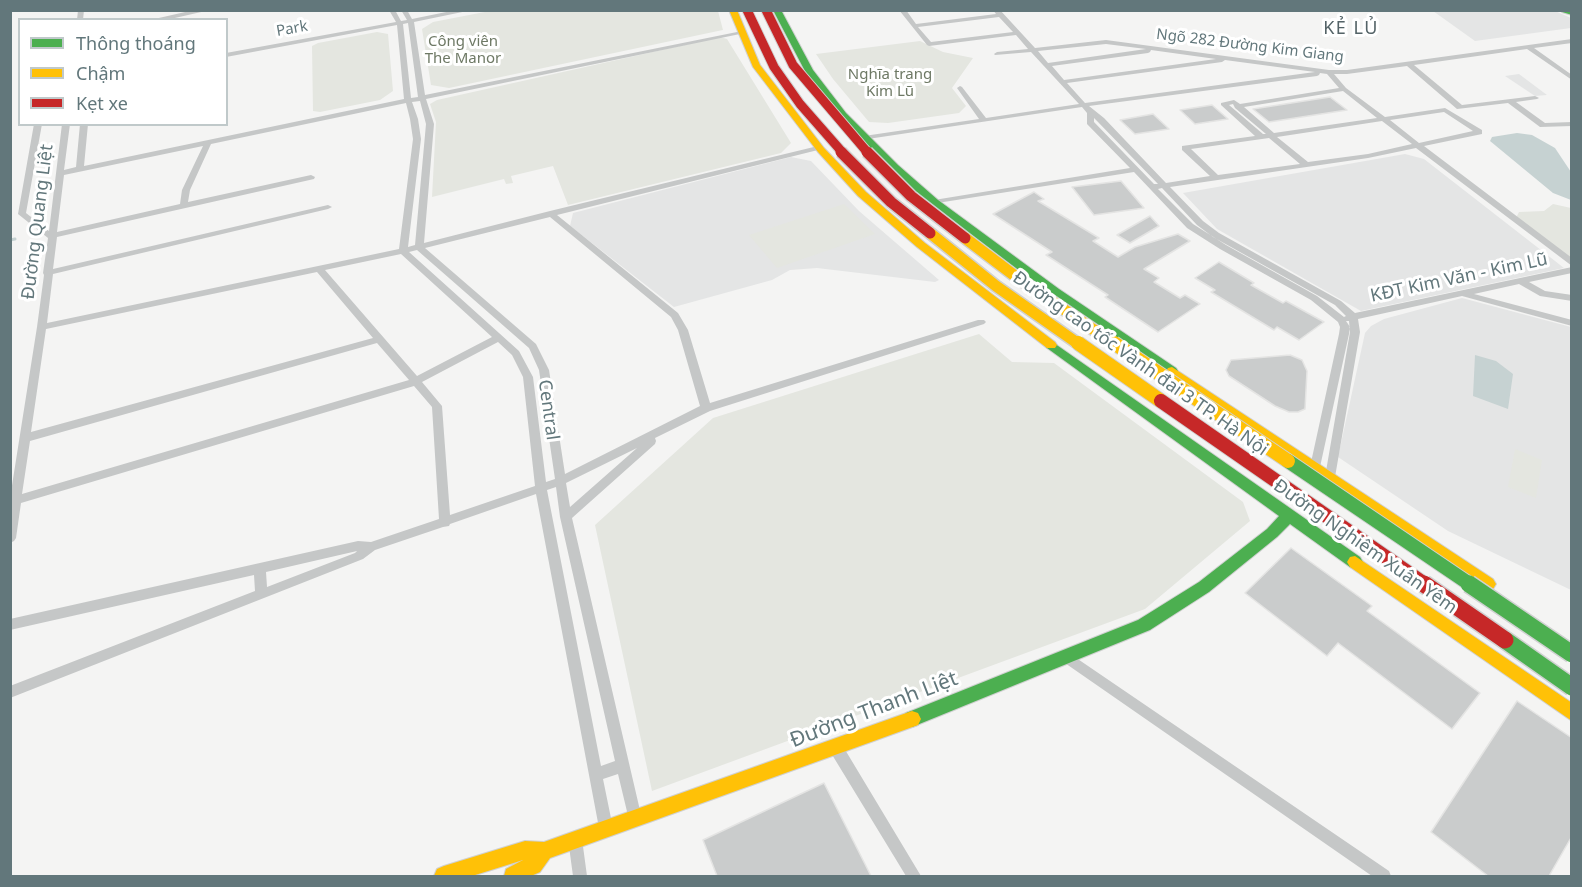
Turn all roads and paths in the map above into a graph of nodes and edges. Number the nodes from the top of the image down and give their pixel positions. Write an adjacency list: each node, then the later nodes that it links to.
1 (207, 10): 14 (street)
2 (392, 10): 18 (street)
3 (404, 10): 17 (street)
4 (469, 10): 17 (street, Park)
5 (733, 10): 21 (main road, Đường Nghiêm Xuân Yêm)
6 (747, 10): 115 (main road, Đường cao tốc Vành đai 3 TP. Hà Nội, bridge)
7 (766, 10): 113 (main road, Đường cao tốc Vành đai 3 TP. Hà Nội, bridge)
8 (777, 10): 20 (main road, Đường Nghiêm Xuân Yêm)
9 (902, 10): 19 (street)
10 (950, 10): 16 (street)
11 (1565, 10): 13 (main road)
12 (998, 13): 16 (street); 22 (street, KĐT Kim Văn - Kim Lũ)
13 (1572, 13)
14 (198, 16): 15 (street)
15 (176, 18)
16 (958, 20): 19 (street)
17 (411, 21): 18 (street, Park); 37 (street)
18 (400, 24): 28 (street, Park); 39 (street)
19 (914, 26): 22 (street)
20 (784, 27): 21 (main road); 56 (main road, Đường Nghiêm Xuân Yêm)
21 (740, 32): 37 (street); 59 (main road, Đường Nghiêm Xuân Yêm)
22 (1018, 33): 25 (street, KĐT Kim Văn - Kim Lũ)
23 (1572, 41): 24 (street, Ngõ 282 Đường Kim Giang)
24 (1528, 47): 30 (street, Ngõ 282 Đường Kim Giang); 33 (street)
25 (1032, 49): 26 (street, Ngõ 282 Đường Kim Giang); 27 (street, Ngõ 282 Đường Kim Giang); 31 (street, KĐT Kim Văn - Kim Lũ)
26 (1161, 49): 29 (street, Ngõ 282 Đường Kim Giang); 31 (street)
27 (997, 54)
28 (228, 55)
29 (1234, 58): 32 (street, Ngõ 282 Đường Kim Giang); 34 (street)
30 (1409, 64): 32 (street, Ngõ 282 Đường Kim Giang); 40 (street)
31 (1047, 65): 34 (street, KĐT Kim Văn - Kim Lũ)
32 (1329, 72): 36 (street, KĐT Kim Văn - Kim Lũ); 41 (street)
33 (1572, 78)
34 (1063, 82): 41 (street, KĐT Kim Văn - Kim Lũ)
35 (960, 88): 47 (street)
36 (1344, 89): 42 (street); 45 (street, KĐT Kim Văn - Kim Lũ)
37 (422, 98): 39 (street); 73 (street)
38 (1535, 98): 40 (street)
39 (408, 100): 57 (street); 74 (street)
40 (1509, 101): 50 (street)
41 (1084, 105): 43 (street, KĐT Kim Văn - Kim Lũ); 47 (street)
42 (1238, 106): 44 (street); 46 (street)
43 (1091, 113): 48 (street, KĐT Kim Văn - Kim Lũ); 49 (street)
44 (1251, 117): 46 (street); 54 (street)
45 (1381, 117): 54 (street); 58 (street, KĐT Kim Văn - Kim Lũ); 58 (street)
46 (1240, 118): 55 (street)
47 (984, 120): 56 (street)
48 (1101, 120): 49 (street); 66 (street, KĐT Kim Văn - Kim Lũ)
49 (1090, 122): 62 (street, KĐT Kim Văn - Kim Lũ)
50 (1572, 124)
51 (38, 126): 71 (street)
52 (66, 126): 63 (street, Đường Quang Liệt)
53 (84, 126): 61 (street)
54 (1271, 135): 55 (street); 60 (street)
55 (1260, 136): 65 (street)
56 (864, 138): 67 (main road, Đường Nghiêm Xuân Yêm)
57 (208, 143): 61 (street); 68 (street)
58 (1418, 146): 60 (street); 75 (street, KĐT Kim Văn - Kim Lũ)
59 (819, 147): 70 (street); 102 (main road, Đường Nghiêm Xuân Yêm)
60 (1306, 165): 65 (street)
61 (80, 169): 63 (street)
62 (1137, 169): 66 (street, KĐT Kim Văn - Kim Lũ); 67 (street)
63 (60, 173): 71 (street, Đường Quang Liệt)
64 (311, 177): 68 (street)
65 (1216, 178): 66 (street)
66 (1158, 186): 72 (street, KĐT Kim Văn - Kim Lũ)
67 (934, 202): 97 (main road, Đường Nghiêm Xuân Yêm)
68 (184, 206): 71 (street)
69 (328, 207): 78 (street)
70 (550, 213): 73 (street); 94 (street)
71 (51, 236): 78 (street, Đường Quang Liệt)
72 (1227, 245): 84 (street, KĐT Kim Văn - Kim Lũ); 85 (street, KĐT Kim Văn - Kim Lũ)
73 (419, 247): 74 (street); 99 (street, Central)
74 (403, 250): 76 (street); 89 (street, Central)
75 (1572, 263)
76 (318, 268): 88 (street); 90 (street)
77 (1572, 270): 79 (street, KĐT Kim Văn - Kim Lũ)
78 (47, 273): 88 (street, Đường Quang Liệt)
79 (1522, 282): 80 (street, KĐT Kim Văn - Kim Lũ); 82 (street)
80 (1496, 288): 81 (street, KĐT Kim Văn - Kim Lũ); 83 (street)
81 (1463, 294): 83 (street); 84 (street, KĐT Kim Văn - Kim Lũ)
82 (1572, 298)
83 (1517, 309): 87 (street)
84 (1353, 317): 85 (street); 92 (street, KĐT Kim Văn - Kim Lũ)
85 (1341, 320): 91 (street)
86 (981, 322): 94 (street)
87 (1572, 323)
88 (42, 327): 96 (street, Đường Quang Liệt)
89 (500, 337): 93 (street); 100 (street, Central)
90 (379, 339): 93 (street); 96 (street)
91 (1335, 368): 92 (street); 97 (street)
92 (1348, 371): 98 (street, KĐT Kim Văn - Kim Lũ)
93 (415, 382): 101 (street); 104 (street)
94 (706, 408): 95 (street)
95 (661, 431): 99 (street); 103 (street)
96 (26, 438): 101 (street, Đường Quang Liệt)
97 (1315, 466): 98 (main road, Đường Nghiêm Xuân Yêm)
98 (1330, 477): 109 (main road, Đường Nghiêm Xuân Yêm)
99 (561, 481): 100 (street); 103 (street, Central)
100 (541, 489): 104 (street); 120 (street, Central)
101 (16, 500): 105 (street, Đường Quang Liệt)
102 (1288, 516): 112 (main road, Đường Nghiêm Xuân Yêm); 114 (main road, Đường Thanh Liệt)
103 (566, 518): 119 (street, Central)
104 (445, 523): 106 (street)
105 (10, 538)
106 (371, 547): 107 (street); 108 (street)
107 (260, 569): 108 (street); 110 (street)
108 (261, 593): 116 (street)
109 (1520, 605): 111 (main road, Đường Nghiêm Xuân Yêm); 112 (main road)
110 (10, 625)
111 (1572, 639)
112 (1486, 653): 117 (main road, Đường Nghiêm Xuân Yêm)
113 (1572, 654)
114 (1066, 657): 118 (main road, Đường Thanh Liệt); 129 (street)
115 (1572, 687)
116 (10, 692)
117 (1572, 713)
118 (836, 748): 121 (main road, Đường Thanh Liệt); 128 (street)
119 (624, 765): 120 (street); 121 (street, Central)
120 (596, 774): 122 (street, Central)
121 (635, 819): 122 (main road, Đường Thanh Liệt)
122 (606, 828): 123 (main road, Đường Thanh Liệt)
123 (574, 839): 124 (main road, Đường Thanh Liệt); 127 (street)
124 (544, 851): 125 (main road, Đường Thanh Liệt); 126 (main road)
125 (444, 876)
126 (513, 876)
127 (580, 876)
128 (914, 876)
129 (1384, 876)

